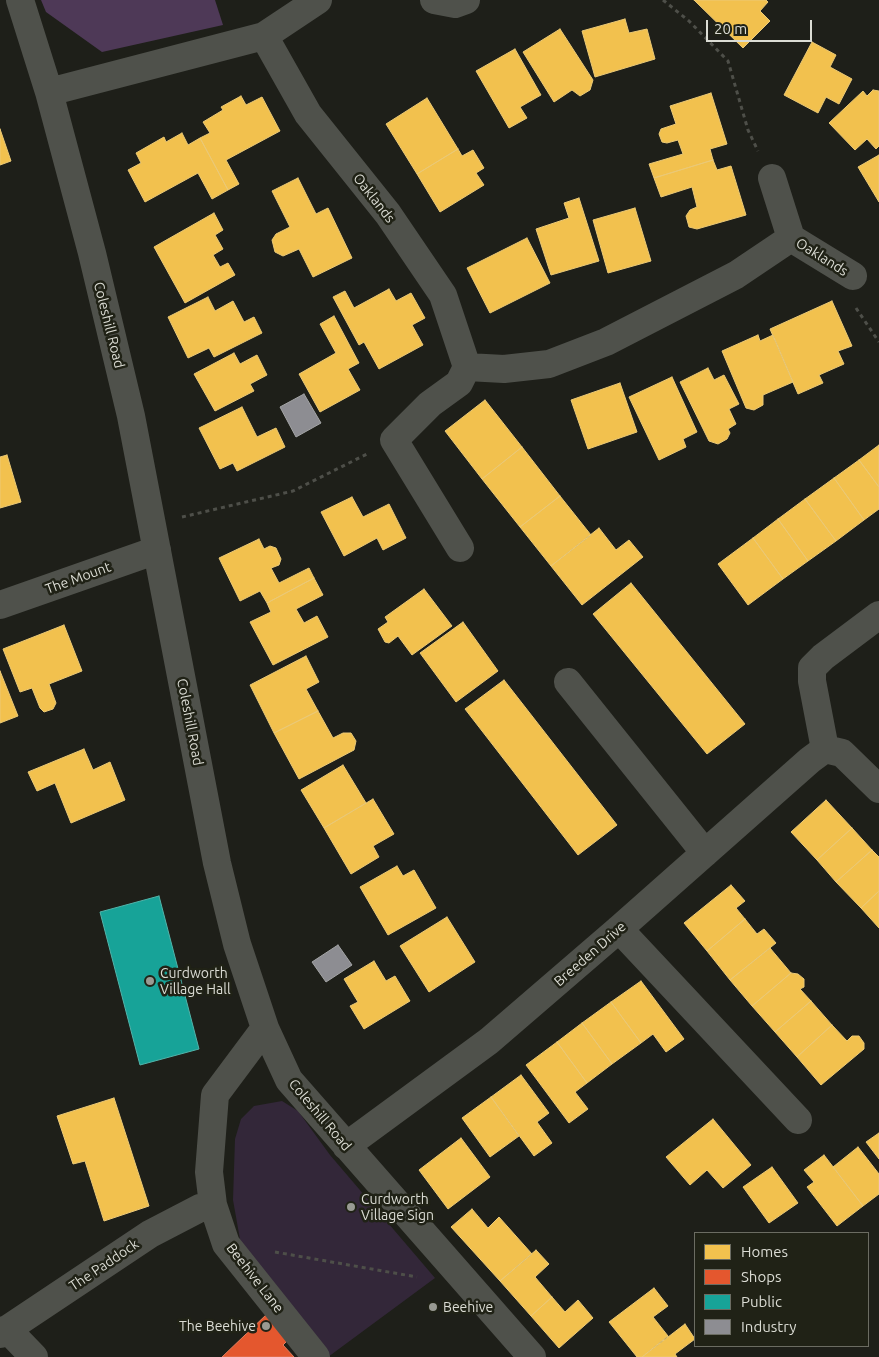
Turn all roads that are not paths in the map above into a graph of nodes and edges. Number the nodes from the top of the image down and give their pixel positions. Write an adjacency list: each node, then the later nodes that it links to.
1 (20, 0): 6 (street, Coleshill Road)
2 (318, 0): 5 (street)
3 (434, 0): 4 (street)
4 (466, 0)
5 (264, 36): 6 (street); 10 (street, Oaklands)
6 (49, 92): 12 (street, Coleshill Road)
7 (772, 178): 8 (street, Oaklands)
8 (791, 238): 9 (street, Oaklands); 10 (street, Oaklands)
9 (853, 276)
10 (467, 367): 11 (street)
11 (460, 548)
12 (157, 550): 13 (street, The Mount); 20 (street, Coleshill Road)
13 (0, 606)
14 (879, 614): 16 (street)
15 (568, 682): 18 (street)
16 (825, 749): 17 (street); 18 (street, Breeden Drive)
17 (879, 790)
18 (705, 853): 19 (street, Breeden Drive)
19 (619, 929): 21 (street); 22 (street, Breeden Drive)
20 (265, 1028): 22 (street, Coleshill Road); 23 (street, Beehive Lane)
21 (798, 1120)
22 (346, 1146): 27 (street, Coleshill Road)
23 (213, 1205): 24 (street, The Paddock); 26 (street, Beehive Lane)
24 (4, 1331): 25 (street)
25 (34, 1357)
26 (316, 1357)
27 (532, 1357)

